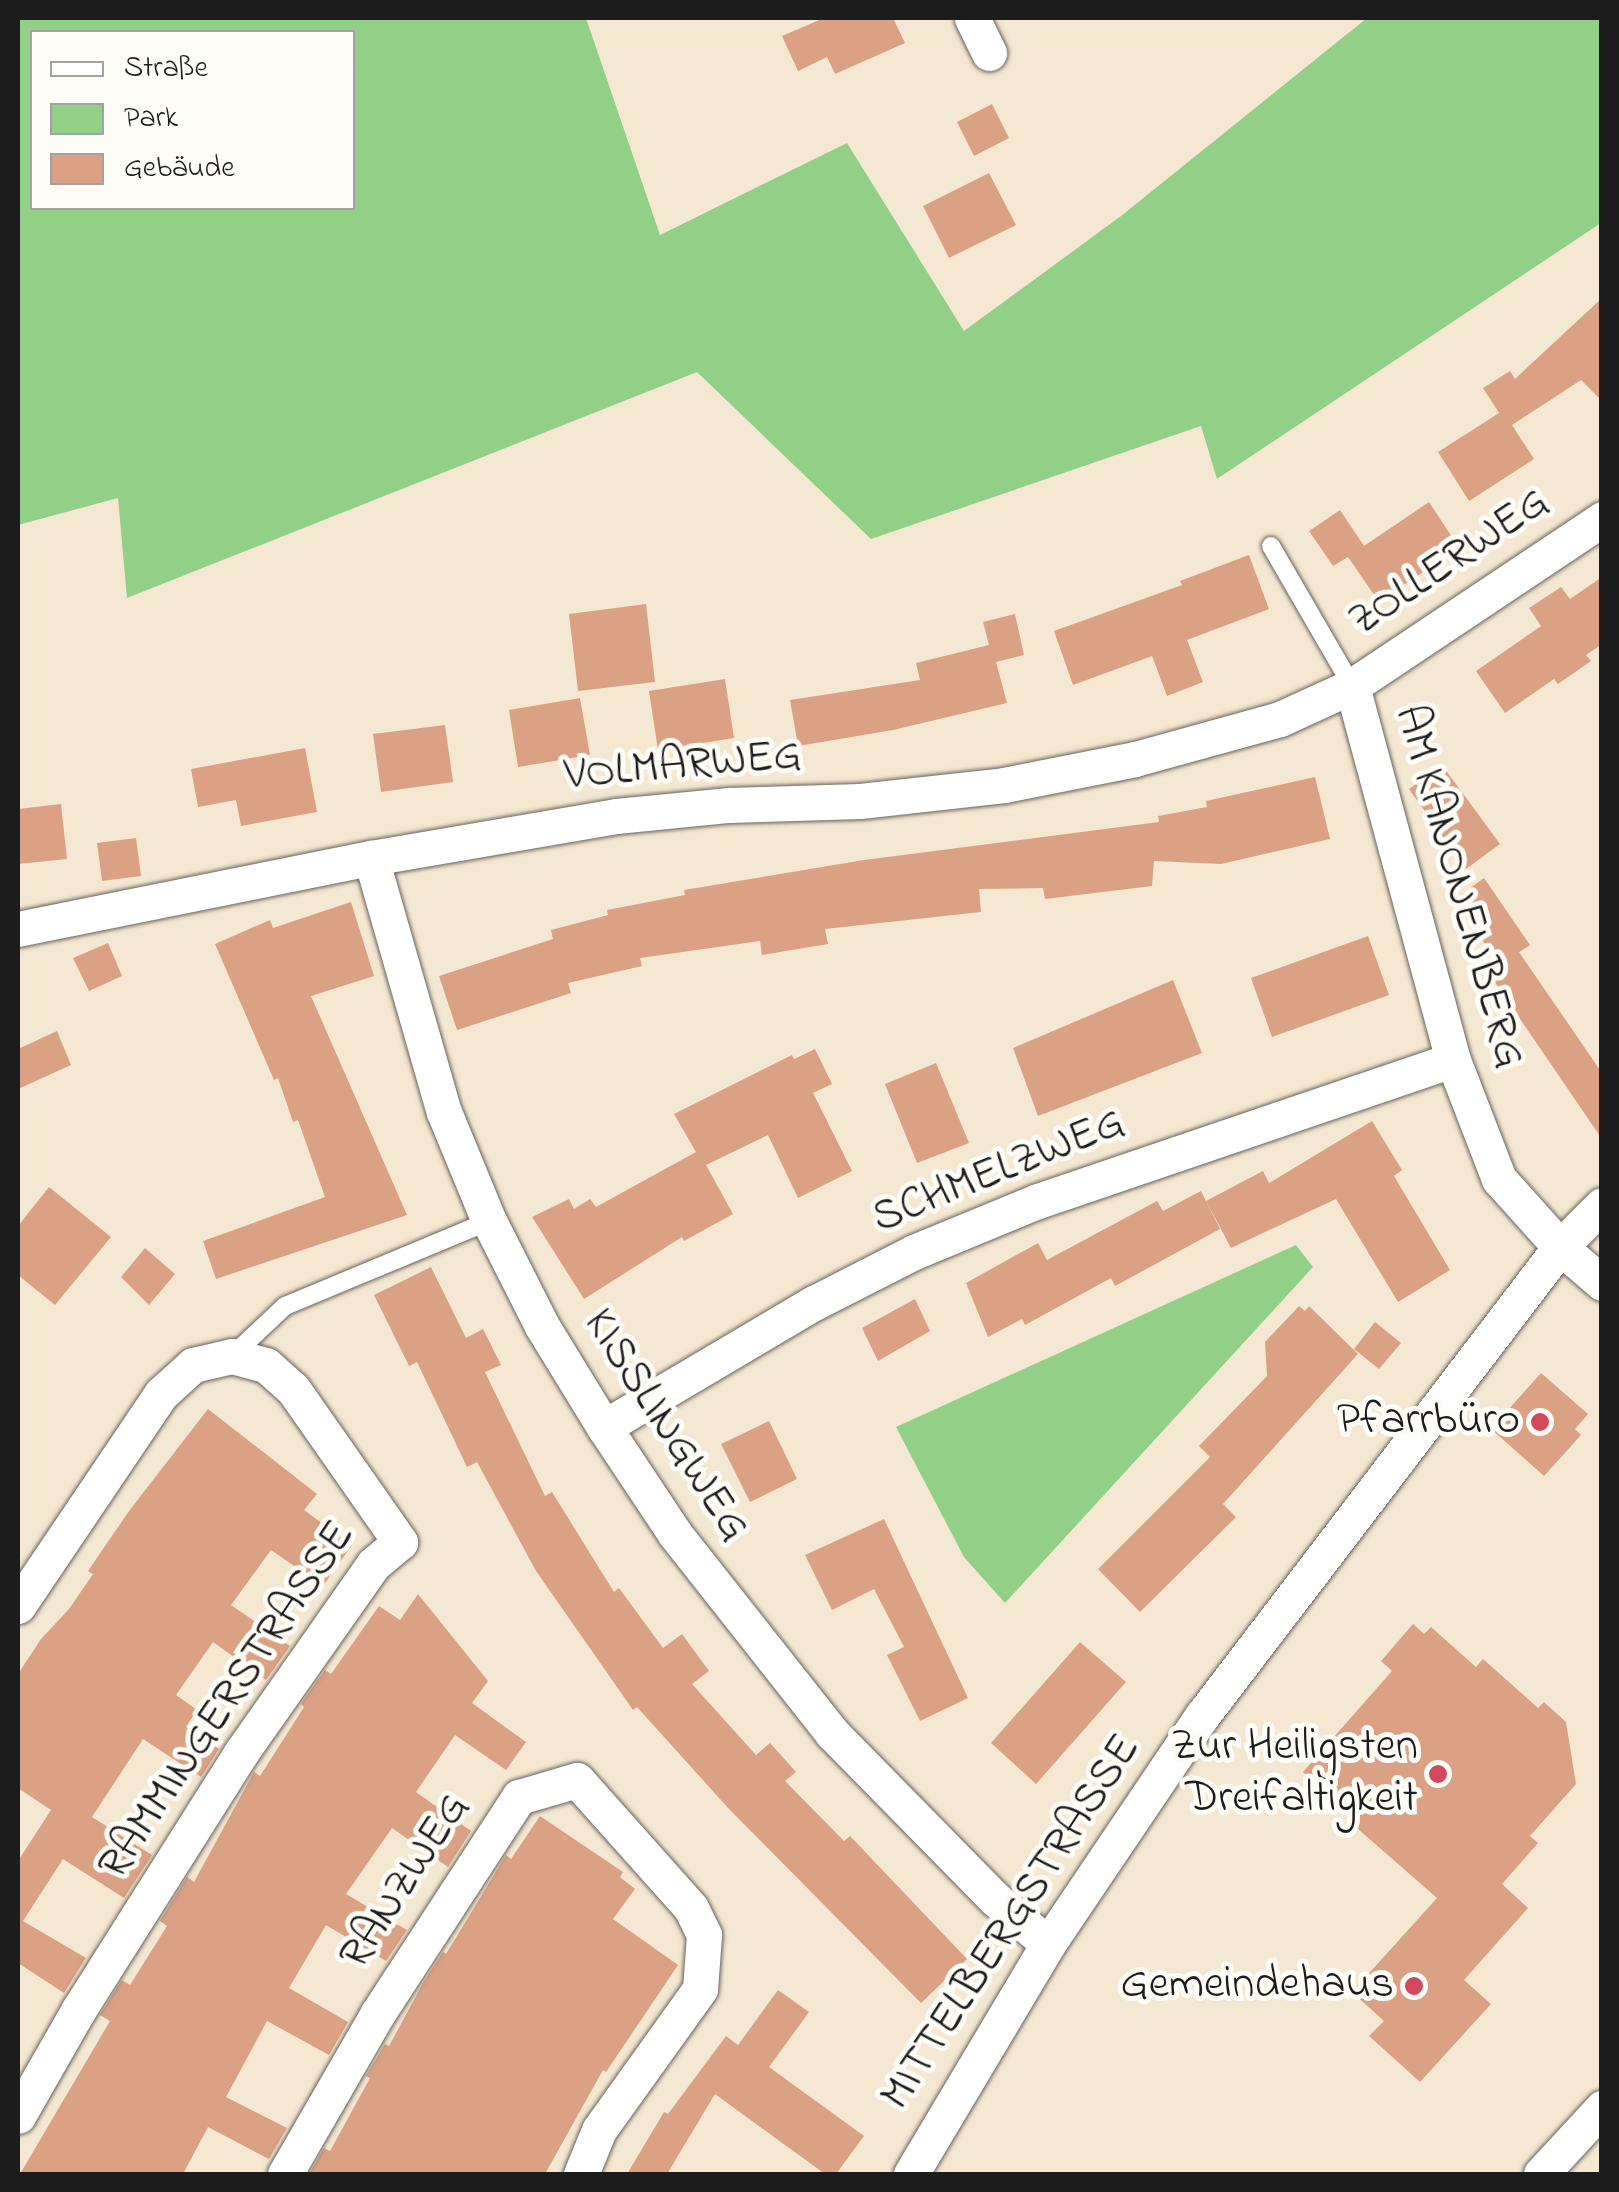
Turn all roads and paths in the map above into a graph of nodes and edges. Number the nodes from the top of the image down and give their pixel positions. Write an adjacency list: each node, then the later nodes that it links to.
1 (972, 18): 2 (street)
2 (989, 53)
3 (1602, 520): 5 (street, ZOLLERWEG)
4 (1271, 546): 5 (lane, AM KANONENBERG)
5 (1352, 686): 6 (street, VOLMARWEG); 8 (street, AM KANONENBERG)
6 (371, 858): 7 (street, VOLMARWEG); 10 (street, KISSLINGWEG)
7 (18, 930)
8 (1453, 1060): 11 (street, AM KANONENBERG); 14 (street, SCHMELZWEG)
9 (1602, 1205): 11 (street, MITTELBERGSTRASSE)
10 (489, 1221): 13 (lane); 14 (street, KISSLINGWEG)
11 (1560, 1248): 12 (street, AM KANONENBERG); 16 (street, MITTELBERGSTRASSE)
12 (1602, 1283)
13 (232, 1356): 15 (street); 18 (street, RAMMINGERSTRASSE)
14 (604, 1426): 16 (street, KISSLINGWEG)
15 (18, 1606)
16 (1048, 1944): 21 (street, MITTELBERGSTRASSE)
17 (1602, 2108): 22 (street)
18 (18, 2116)
19 (285, 2174): 20 (street, RANZWEG)
20 (581, 2174)
21 (911, 2174)
22 (1541, 2174)

